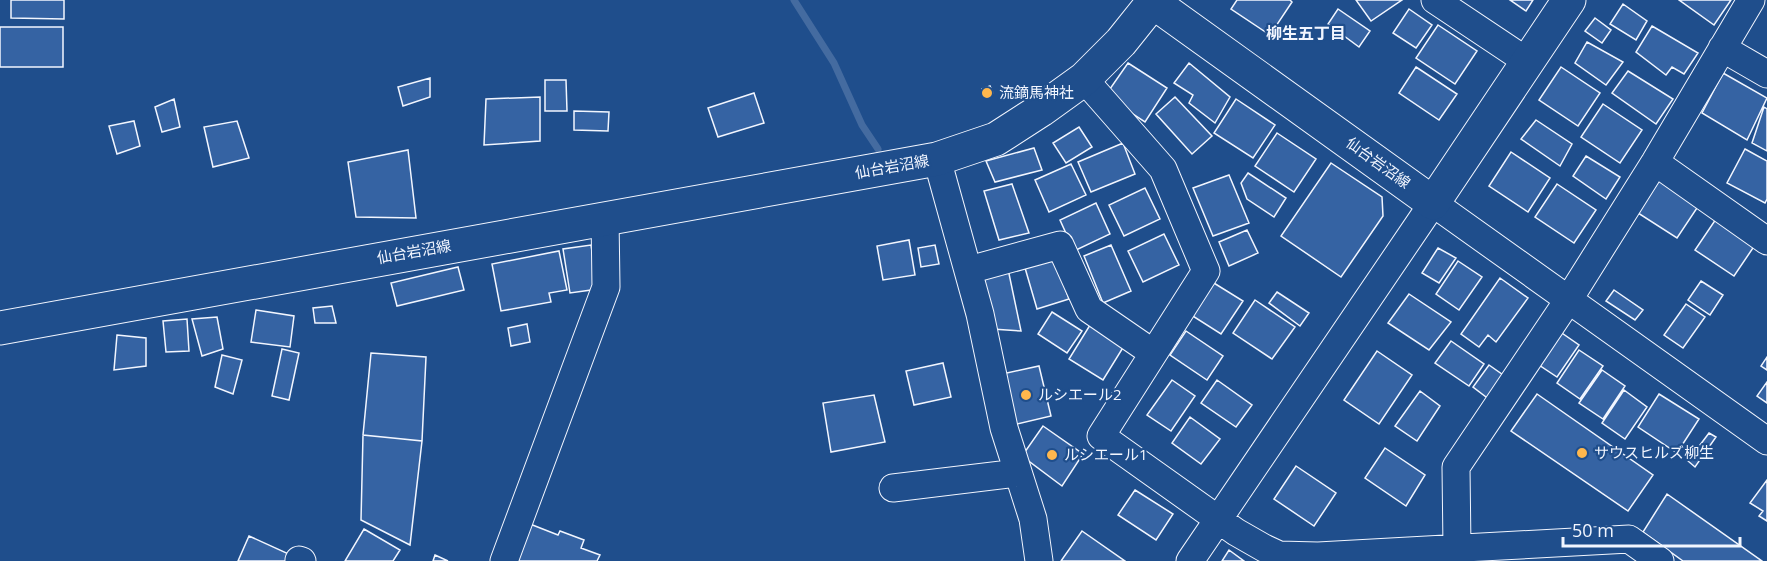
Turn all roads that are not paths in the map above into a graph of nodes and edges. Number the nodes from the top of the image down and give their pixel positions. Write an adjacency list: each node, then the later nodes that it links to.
1 (1435, 0): 6 (street)
2 (1569, 0): 6 (main road)
3 (1751, 0): 5 (street)
4 (1154, 1): 8 (main road, 仙台岩沼線); 11 (main road, 仙台岩沼線)
5 (1722, 48): 7 (street); 10 (street)
6 (1527, 62): 11 (main road)
7 (1767, 74)
8 (1084, 79): 9 (main road, 仙台岩沼線); 17 (street)
9 (937, 159): 12 (main road, 仙台岩沼線); 14 (street)
10 (1655, 162): 13 (street); 15 (street)
11 (1433, 203): 15 (street); 21 (street)
12 (605, 218): 16 (main road, 仙台岩沼線); 23 (street)
13 (1767, 241)
14 (969, 270): 17 (street); 19 (street)
15 (1569, 298): 18 (street); 22 (street)
16 (0, 328)
17 (1153, 353): 21 (street)
18 (1767, 441)
19 (1018, 473): 20 (street); 24 (street)
20 (893, 488)
21 (1218, 519): 22 (street); 25 (street)
22 (1457, 548): 26 (street)
23 (504, 561)
24 (1039, 561)
25 (1190, 561)
26 (1660, 561)

